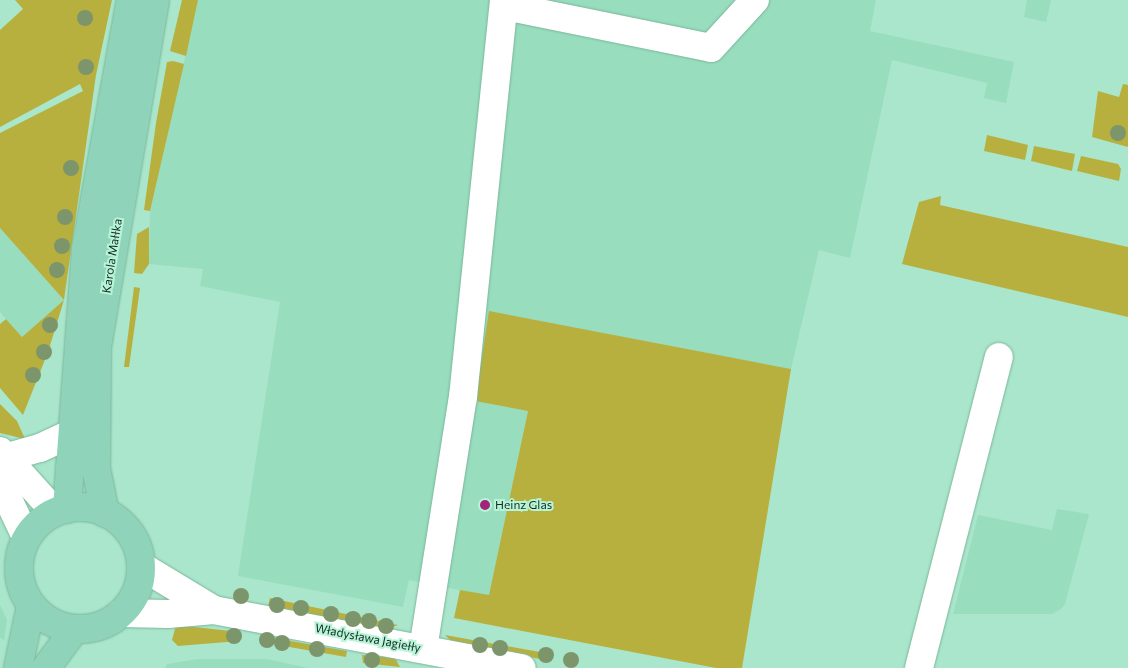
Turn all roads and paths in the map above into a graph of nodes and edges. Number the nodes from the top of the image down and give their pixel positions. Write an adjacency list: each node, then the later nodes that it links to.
1 (131, 0): 6 (main road, Karola Małłka)
2 (154, 0): 9 (main road, Karola Małłka)
3 (755, 0): 4 (street)
4 (504, 3): 16 (street)
5 (999, 357): 20 (street)
6 (72, 433): 7 (street); 8 (main road, Karola Małłka)
7 (3, 463): 8 (street); 10 (street)
8 (61, 510): 9 (main road); 10 (main road)
9 (105, 513): 11 (main road)
10 (26, 537): 12 (main road)
11 (141, 566): 13 (street, Władysława Jagiełły); 14 (main road)
12 (31, 606): 15 (main road); 17 (main road)
13 (214, 610): 14 (street, Władysława Jagiełły); 16 (street, Władysława Jagiełły)
14 (121, 614): 15 (main road)
15 (74, 630): 18 (main road)
16 (422, 649): 19 (street, Władysława Jagiełły)
17 (18, 668)
18 (46, 668)
19 (522, 668)
20 (919, 668)

